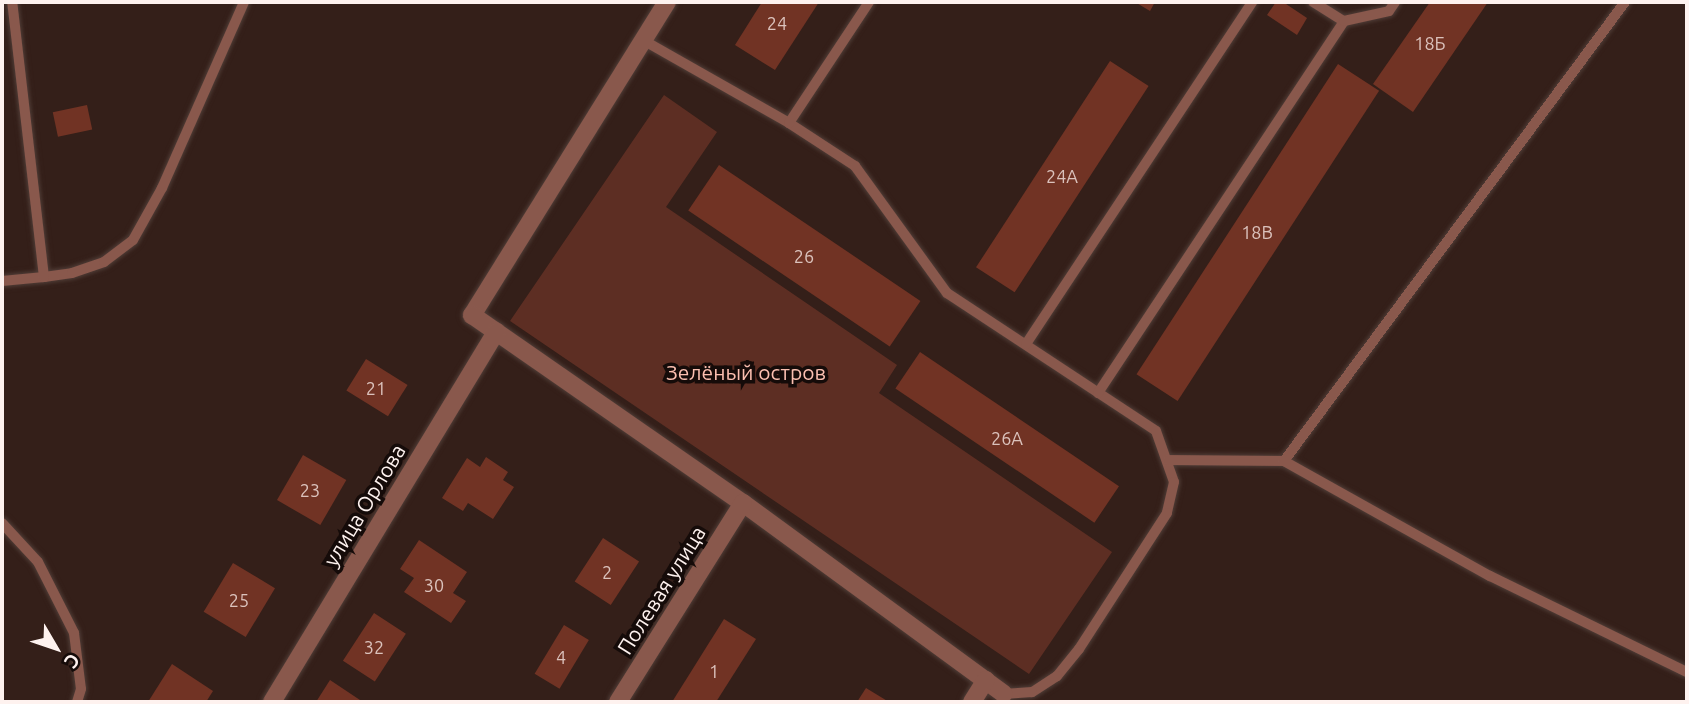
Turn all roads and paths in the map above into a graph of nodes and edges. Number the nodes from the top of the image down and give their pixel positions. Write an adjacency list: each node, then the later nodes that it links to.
1 (12, 2): 12 (lane)
2 (244, 2): 12 (lane)
3 (667, 2): 10 (street)
4 (869, 2): 11 (lane)
5 (1252, 2): 15 (lane)
6 (1313, 2): 9 (lane)
7 (1395, 2): 9 (lane)
8 (1625, 2): 18 (lane)
9 (1344, 21): 16 (lane)
10 (643, 40): 11 (lane); 14 (street)
11 (789, 124): 15 (lane)
12 (44, 276): 13 (lane)
13 (2, 281)
14 (496, 332): 19 (street); 25 (street, улица Орлова)
15 (1026, 344): 16 (lane)
16 (1098, 393): 17 (lane)
17 (1168, 460): 18 (lane); 23 (lane)
18 (1284, 461): 21 (lane)
19 (743, 503): 22 (street); 26 (street, Полевая улица)
20 (2, 523): 24 (lane)
21 (1687, 671)
22 (986, 680): 23 (street); 27 (street)
23 (1011, 700)
24 (78, 702)
25 (272, 702)
26 (618, 702)
27 (972, 702)

